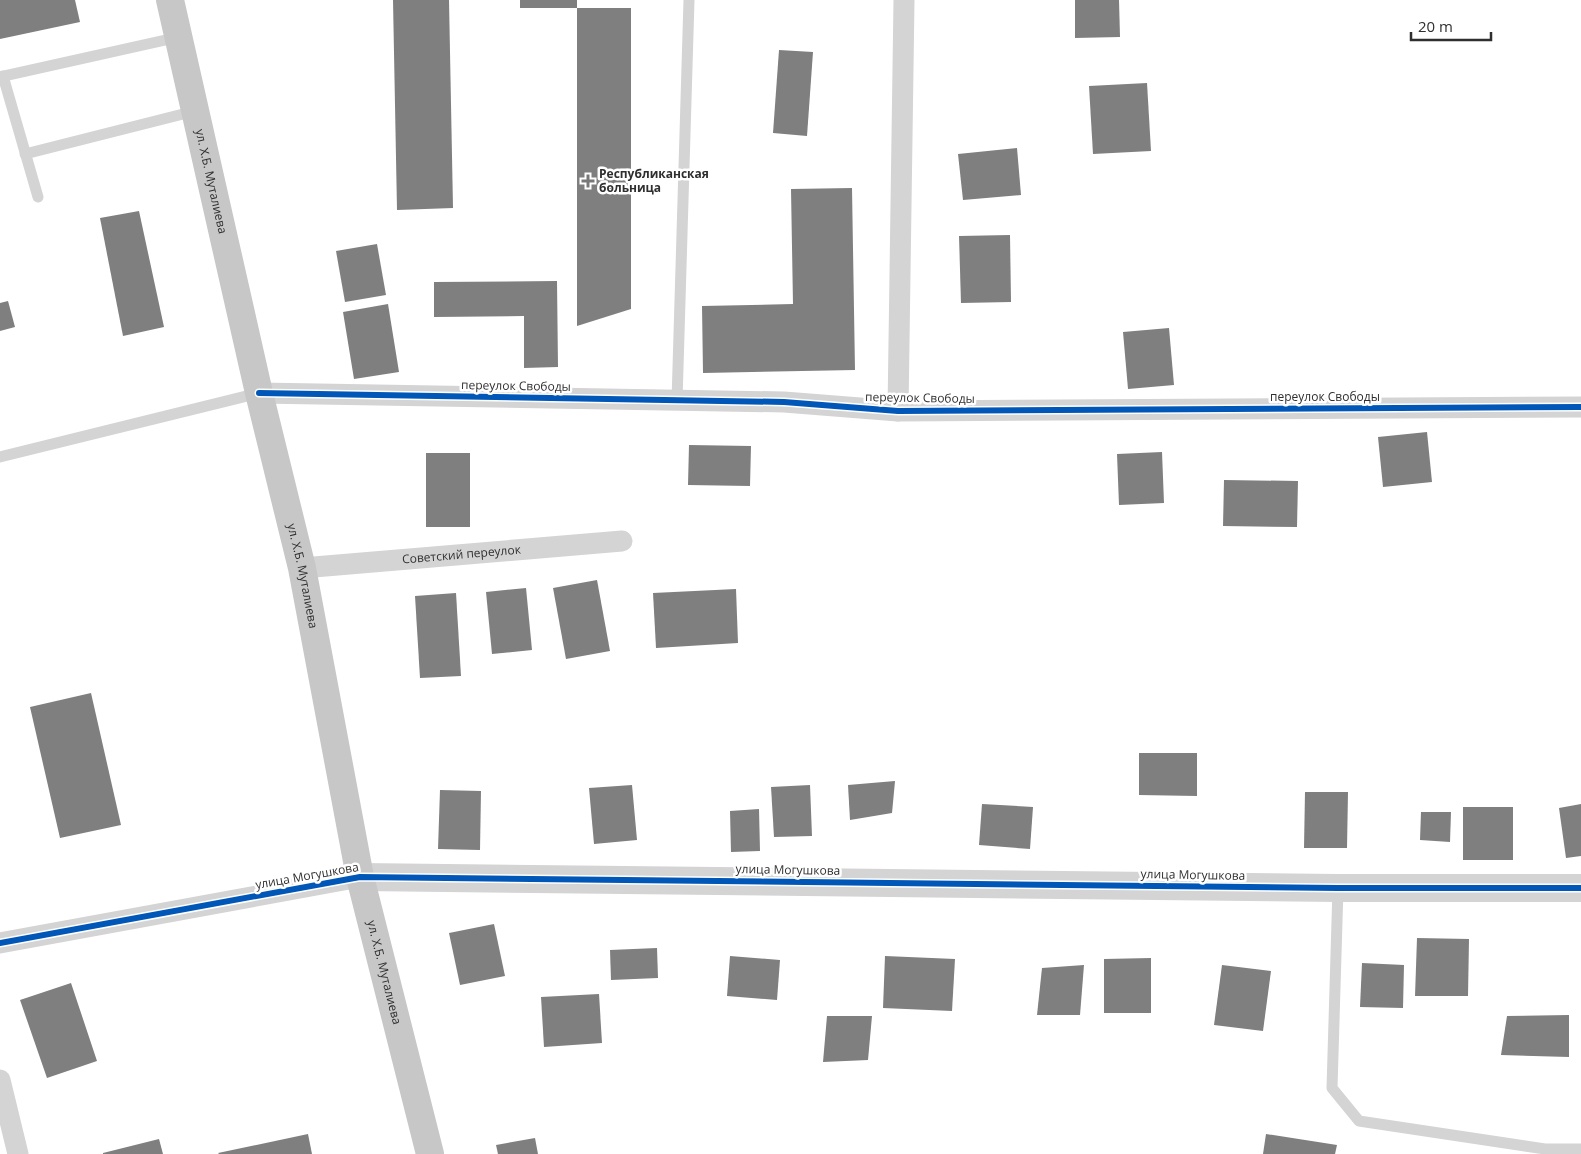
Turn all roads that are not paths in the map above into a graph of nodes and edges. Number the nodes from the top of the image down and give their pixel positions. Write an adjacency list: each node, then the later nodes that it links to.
1 (170, 0): 4 (main road, ул. Х.Б. Муталиева)
2 (689, 0): 10 (lane)
3 (904, 0): 12 (street)
4 (179, 37): 5 (lane); 6 (main road, ул. Х.Б. Муталиева)
5 (2, 77): 7 (lane)
6 (195, 111): 7 (lane); 9 (main road, ул. Х.Б. Муталиева)
7 (25, 154): 8 (lane)
8 (38, 197)
9 (259, 393): 10 (street, переулок Свободы); 13 (lane); 15 (main road, ул. Х.Б. Муталиева)
10 (677, 400): 12 (street, переулок Свободы)
11 (1581, 407): 12 (street, переулок Свободы)
12 (898, 411)
13 (0, 457)
14 (622, 541): 15 (street, Советский переулок)
15 (302, 568): 16 (main road, ул. Х.Б. Муталиева)
16 (360, 877): 17 (street, улица Могушкова); 19 (street, улица Могушкова); 23 (main road, ул. Х.Б. Муталиева)
17 (1338, 888): 18 (street, улица Могушкова); 21 (lane)
18 (1581, 888)
19 (0, 943)
20 (0, 1080): 22 (street)
21 (1581, 1149)
22 (18, 1154)
23 (430, 1154)

